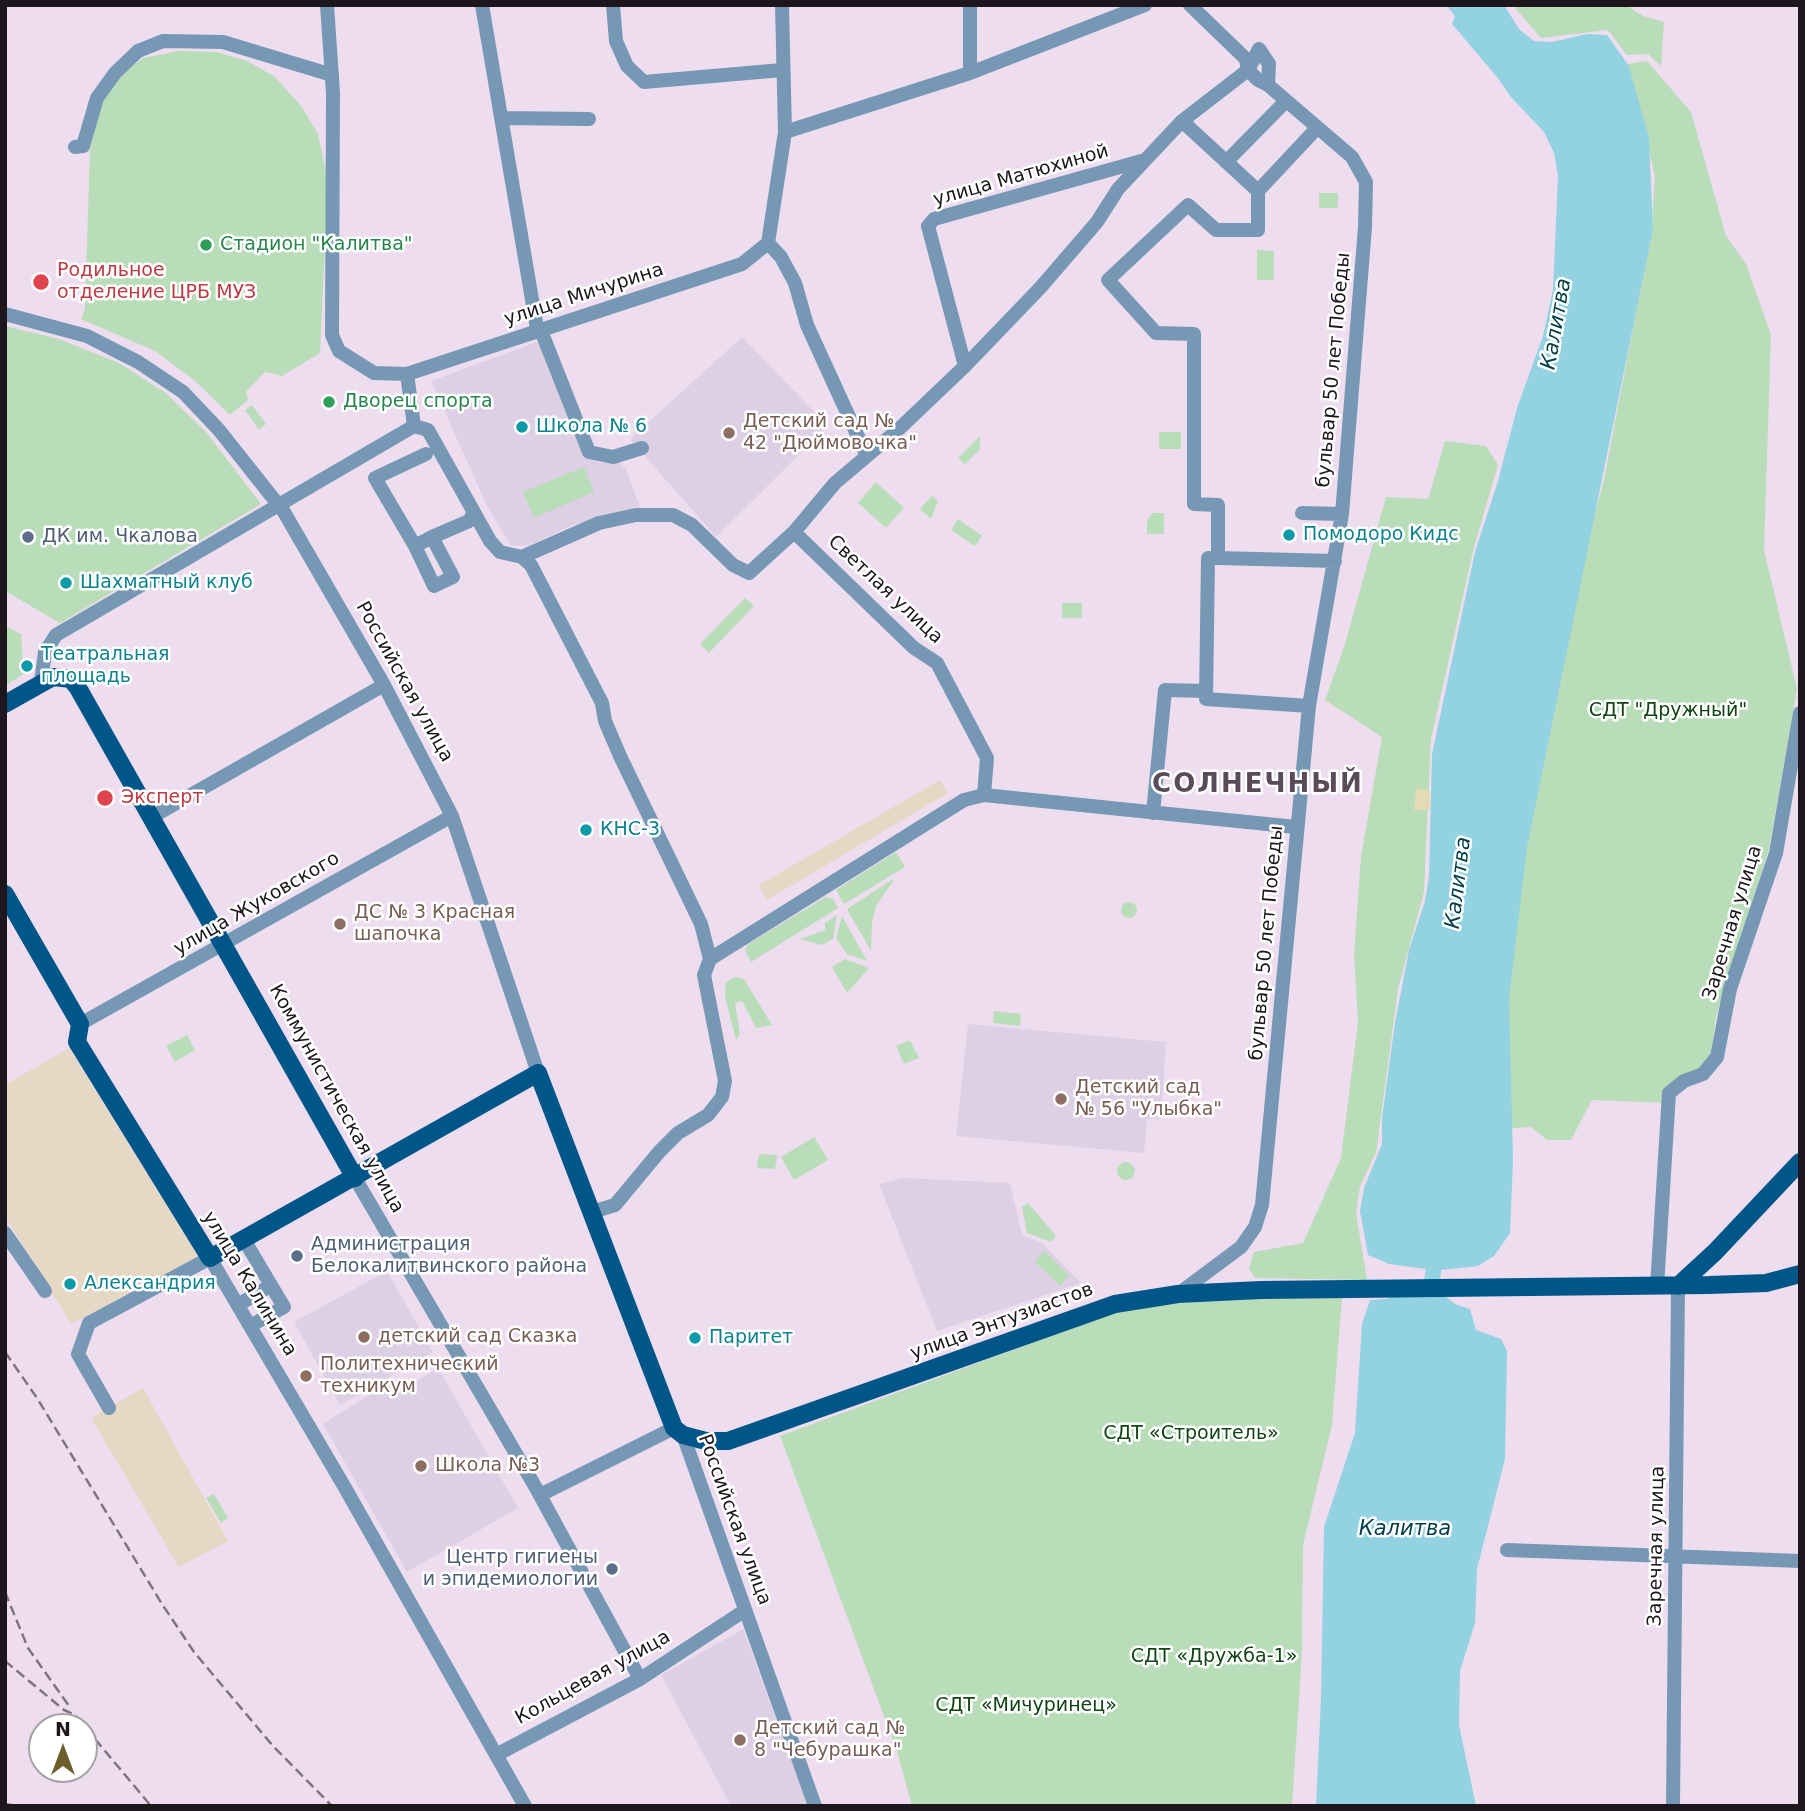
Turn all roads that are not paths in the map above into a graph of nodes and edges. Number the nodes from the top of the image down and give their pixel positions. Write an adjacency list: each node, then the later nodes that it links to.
1 (327, 5): 11 (street)
2 (482, 5): 14 (street)
3 (613, 5): 8 (street)
4 (782, 5): 8 (street)
5 (970, 5): 10 (street)
6 (1145, 5): 10 (street)
7 (1190, 5): 9 (street)
8 (782, 70): 18 (street)
9 (1248, 70): 12 (street); 12 (street); 16 (street)
10 (971, 73): 18 (street)
11 (332, 75): 19 (street); 27 (street)
12 (1268, 85): 13 (street)
13 (1286, 101): 17 (street); 21 (street)
14 (502, 118): 15 (street); 25 (street)
15 (589, 119)
16 (1182, 121): 20 (street); 21 (street)
17 (1317, 128): 22 (street); 35 (street, бульвар 50 лет Победы)
18 (785, 132): 23 (street)
19 (75, 147)
20 (1145, 160): 26 (street); 26 (street, улица Матюхиной)
21 (1226, 162): 22 (street)
22 (1258, 191): 40 (street)
23 (768, 243): 25 (street, улица Мичурина); 31 (street)
24 (5, 314): 32 (street, Российская улица)
25 (539, 329): 27 (street, улица Мичурина); 29 (street)
26 (965, 366): 31 (street)
27 (407, 374): 28 (street)
28 (414, 426): 32 (street); 34 (street)
29 (642, 448)
30 (426, 454): 38 (street)
31 (866, 454): 36 (street)
32 (279, 504): 42 (street); 43 (street, Российская улица)
33 (1303, 513): 35 (street)
34 (473, 514): 37 (street); 39 (street)
35 (1342, 514): 41 (street, бульвар 50 лет Победы)
36 (794, 532): 39 (street); 48 (street, Светлая улица)
37 (432, 537): 38 (street); 38 (street)
38 (415, 545)
39 (522, 557): 55 (street)
40 (1213, 558): 41 (street); 44 (street)
41 (1335, 561): 46 (street, бульвар 50 лет Победы)
42 (41, 683): 45 (main road); 51 (main road, Коммунистическая улица)
43 (384, 685): 50 (street, Российская улица); 51 (street)
44 (1205, 691): 46 (street); 49 (street)
45 (5, 704)
46 (1309, 706): 52 (street, бульвар 50 лет Победы)
47 (1800, 713): 69 (street, Заречная улица)
48 (984, 795): 49 (street); 55 (street)
49 (1153, 813): 52 (street)
50 (452, 816): 54 (street, улица Жуковского); 57 (street, Российская улица)
51 (152, 817): 54 (main road, Коммунистическая улица)
52 (1296, 827): 71 (street, бульвар 50 лет Победы)
53 (5, 894): 56 (main road, улица Калинина)
54 (225, 944): 56 (street, улица Жуковского); 59 (main road, Коммунистическая улица)
55 (710, 959): 60 (street)
56 (80, 1024): 63 (main road, улица Калинина)
57 (538, 1073): 59 (main road); 60 (main road, Российская улица)
58 (1800, 1162): 64 (main road)
59 (355, 1178): 62 (main road); 76 (street, Коммунистическая улица)
60 (592, 1212): 75 (main road, Российская улица)
61 (5, 1233): 70 (street)
62 (243, 1238): 63 (main road); 67 (street)
63 (209, 1258): 72 (street, улица Калинина); 74 (street)
64 (1699, 1267): 66 (street); 68 (main road)
65 (1800, 1273): 66 (main road, улица Энтузиастов)
66 (1709, 1285): 68 (main road, улица Энтузиастов)
67 (270, 1286): 72 (street); 73 (street)
68 (1678, 1286): 69 (main road, улица Энтузиастов); 78 (street, Заречная улица)
69 (1657, 1287): 71 (main road, улица Энтузиастов)
70 (45, 1291)
71 (1178, 1294): 75 (main road, улица Энтузиастов)
72 (238, 1306): 73 (street, улица Калинина)
73 (250, 1326): 82 (street, улица Калинина)
74 (109, 1408)
75 (679, 1432): 76 (street); 80 (street, Российская улица)
76 (540, 1495): 81 (street, Коммунистическая улица)
77 (1507, 1550): 78 (street)
78 (1676, 1556): 79 (street); 85 (street, Заречная улица)
79 (1800, 1561)
80 (744, 1611): 81 (street, Кольцевая улица); 84 (street, Российская улица)
81 (640, 1679): 82 (street, Кольцевая улица)
82 (496, 1755): 83 (street, улица Калинина)
83 (525, 1806)
84 (815, 1806)
85 (1674, 1806)

